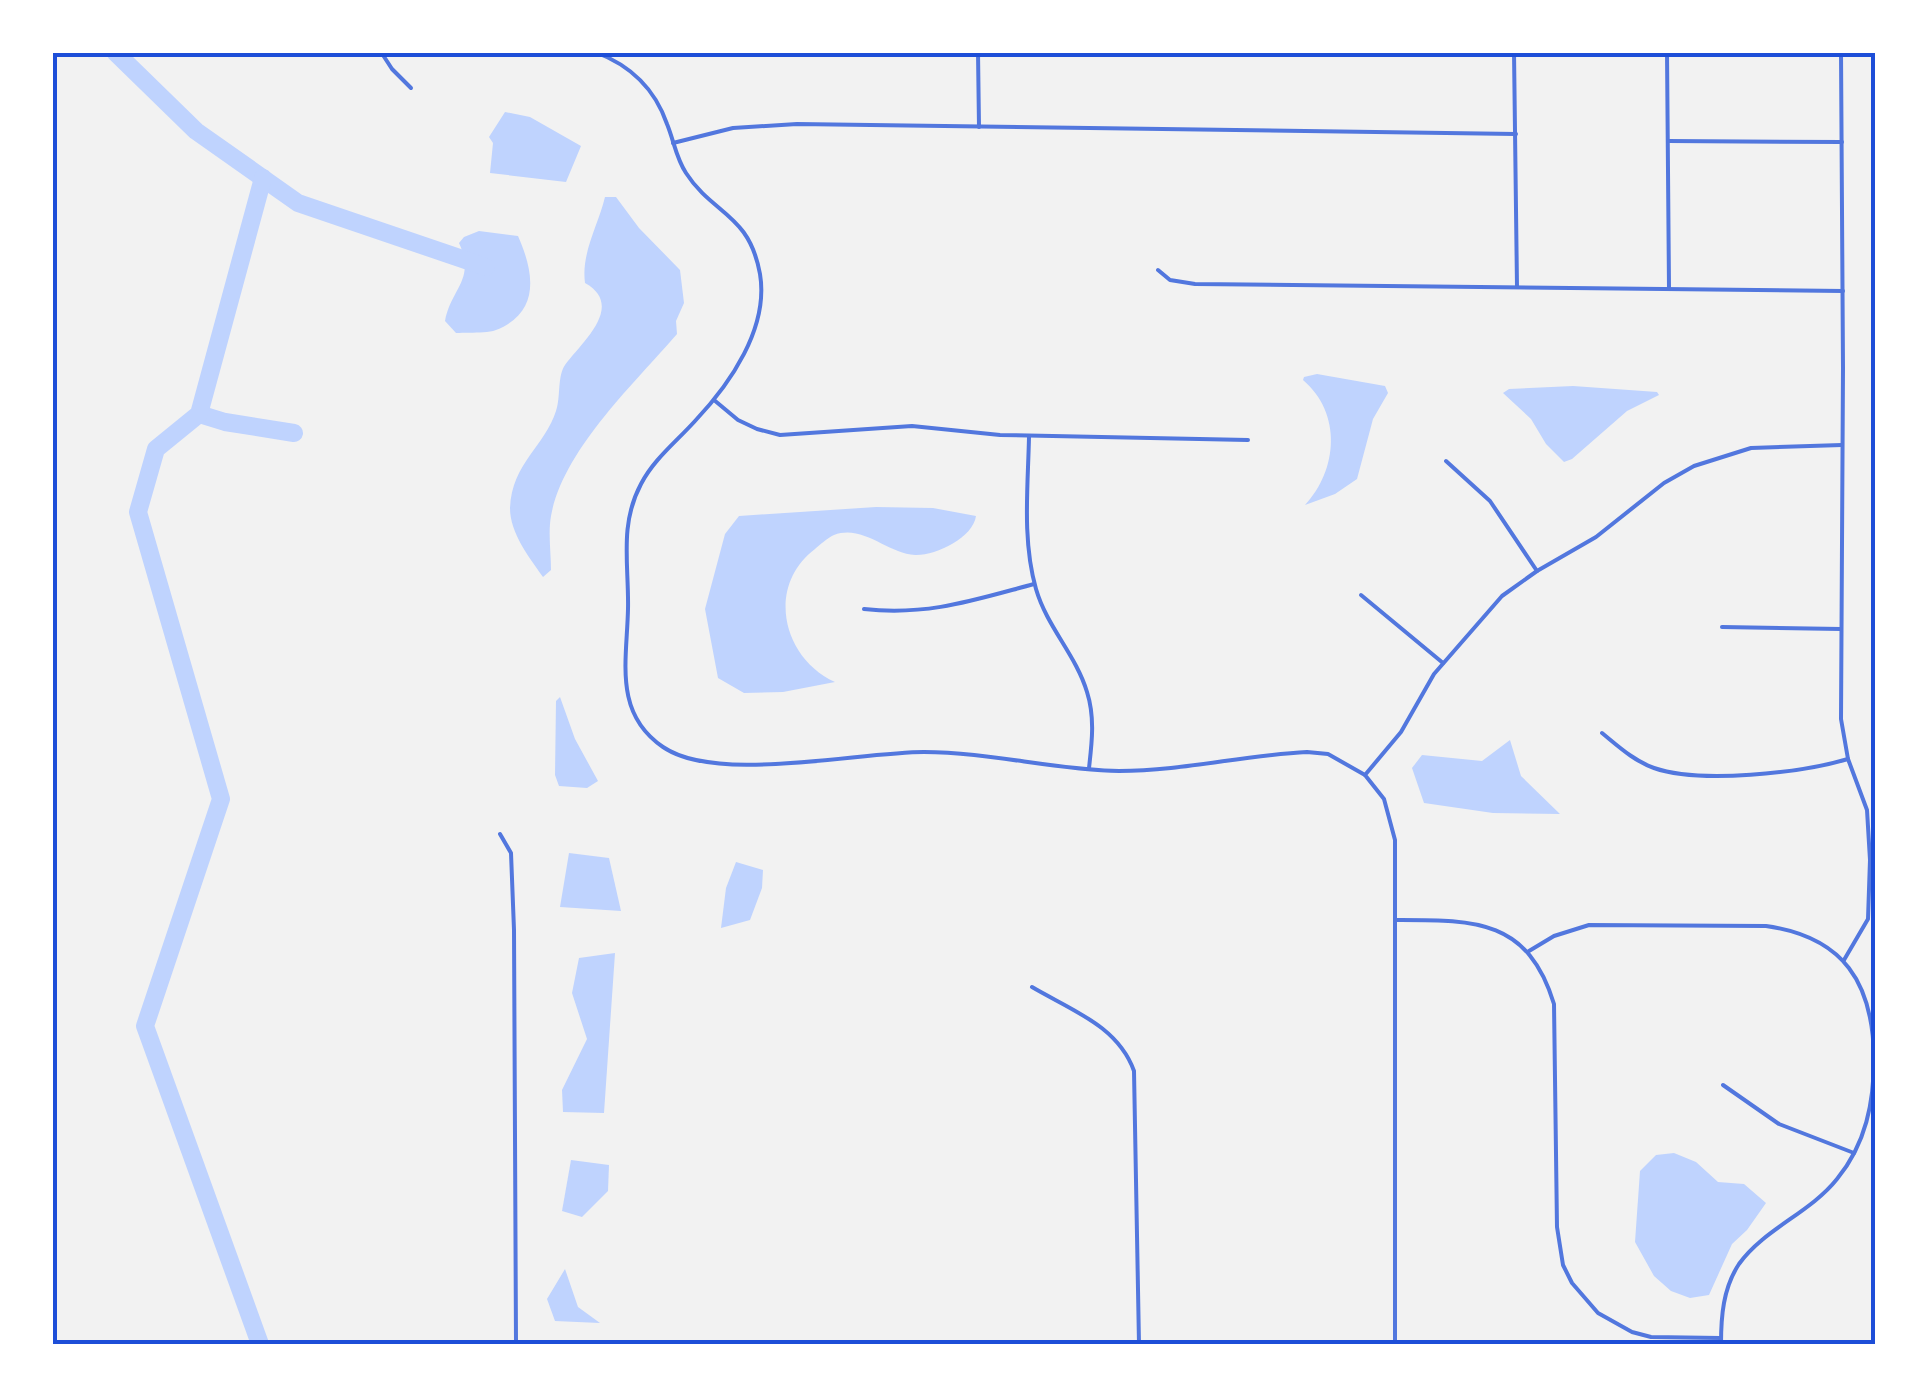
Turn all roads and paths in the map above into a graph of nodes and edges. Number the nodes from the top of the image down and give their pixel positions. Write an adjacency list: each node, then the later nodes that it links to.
1 (381, 52): 7 (street)
2 (595, 52): 12 (street)
3 (978, 52): 8 (street)
4 (1514, 52): 9 (street)
5 (1667, 52): 10 (street)
6 (1841, 52): 11 (street)
7 (412, 88)
8 (979, 128): 9 (street); 12 (street)
9 (1516, 134): 14 (street)
10 (1668, 141): 11 (street); 15 (street)
11 (1842, 142): 16 (street)
12 (673, 144): 17 (street)
13 (1158, 270): 14 (street)
14 (1517, 287): 15 (street)
15 (1669, 289): 16 (street)
16 (1843, 291): 20 (street)
17 (714, 400): 18 (street); 31 (street)
18 (1029, 436): 19 (street); 23 (street)
19 (1248, 440)
20 (1842, 445): 22 (street); 27 (street)
21 (1446, 461): 22 (street)
22 (1537, 571): 28 (street)
23 (1034, 584): 25 (street); 31 (street)
24 (1362, 595): 28 (street)
25 (864, 609)
26 (1722, 627): 27 (street)
27 (1840, 628): 30 (street)
28 (1443, 662): 32 (street)
29 (1602, 733): 30 (street)
30 (1848, 759): 36 (street)
31 (1089, 769): 32 (street)
32 (1365, 775): 34 (street)
33 (500, 834): 42 (street)
34 (1395, 920): 35 (street); 44 (street)
35 (1529, 951): 36 (street); 41 (street)
36 (1844, 960): 39 (street)
37 (1032, 987): 43 (street)
38 (1724, 1085): 40 (street)
39 (1875, 1092): 40 (street)
40 (1854, 1153): 41 (street)
41 (1721, 1341)
42 (516, 1344)
43 (1139, 1344)
44 (1395, 1344)

